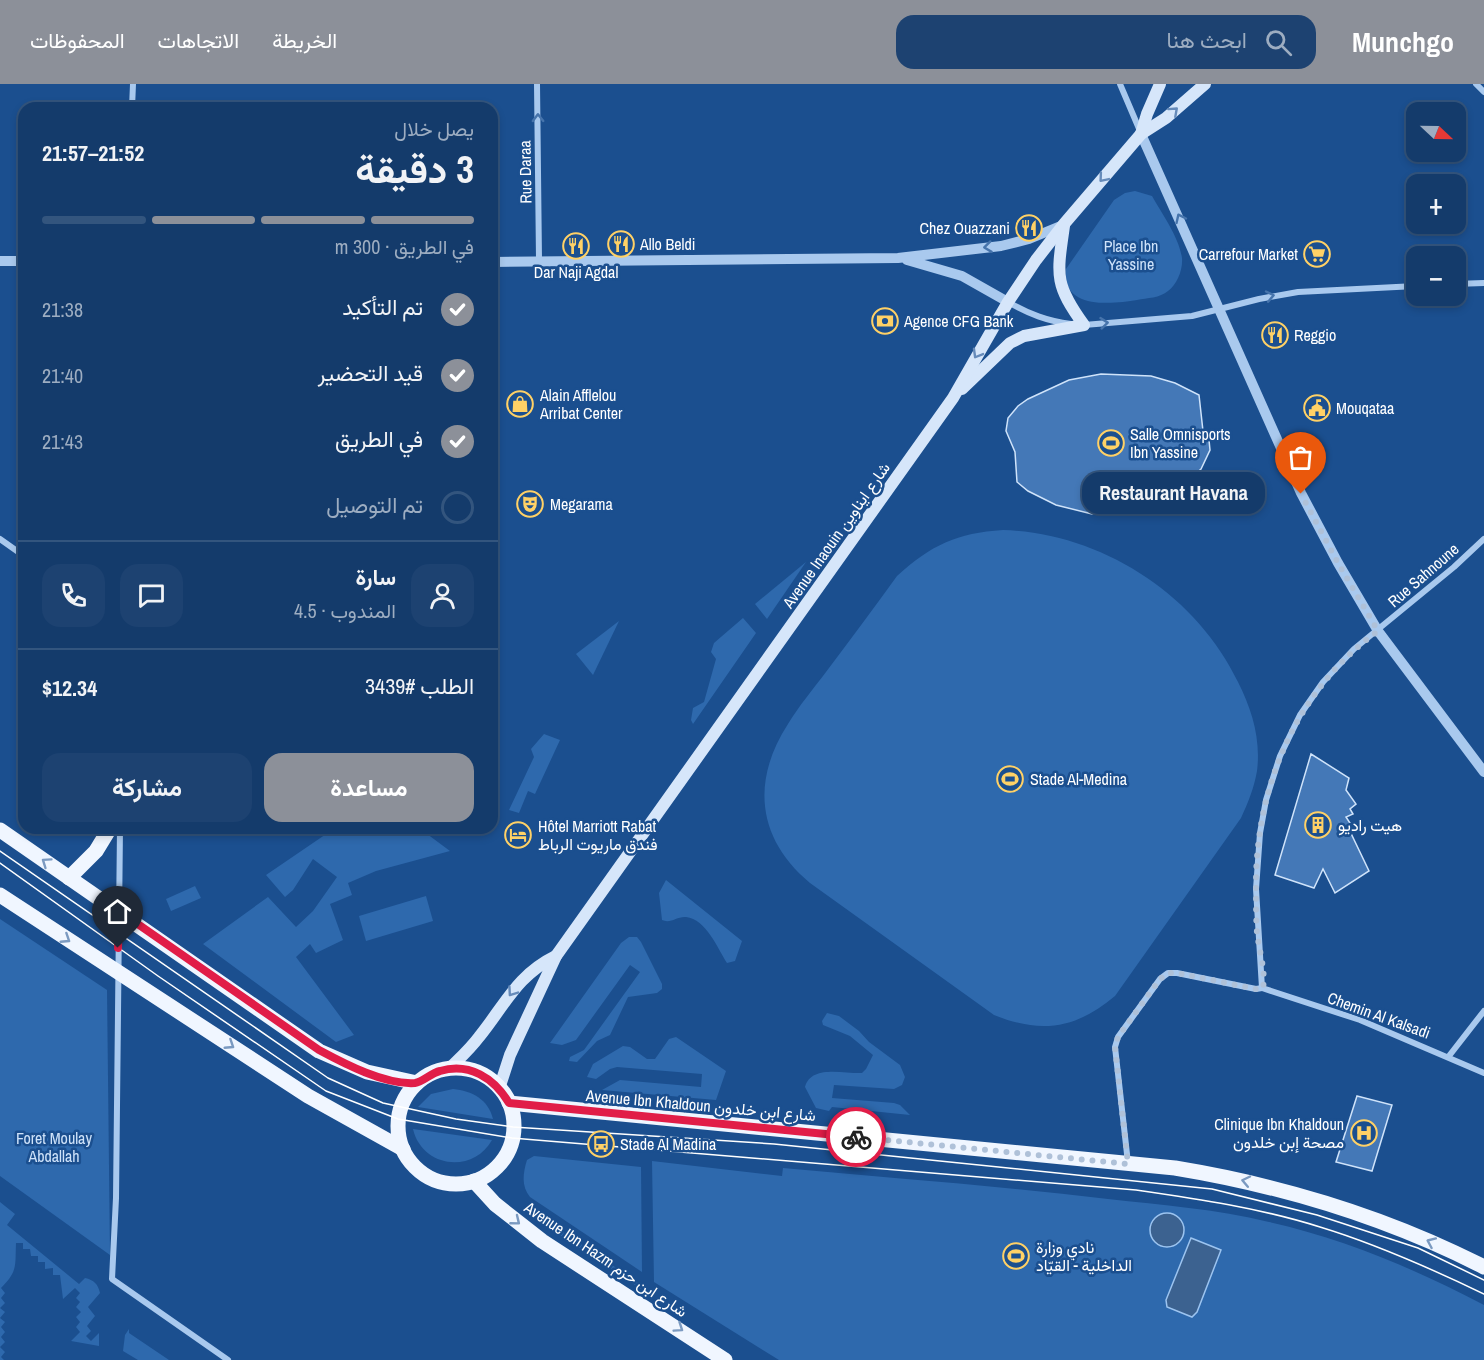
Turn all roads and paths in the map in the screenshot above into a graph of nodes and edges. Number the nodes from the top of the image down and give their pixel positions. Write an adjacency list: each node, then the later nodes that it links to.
1 (133, 84): 8 (street)
2 (537, 84): 14 (street, Rue Daraa, one-way to 2)
3 (1120, 84): 9 (street)
4 (1160, 84): 9 (main road)
5 (1205, 84): 9 (main road, one-way to 5)
6 (1476, 84): 7 (street)
7 (1484, 92)
8 (132, 102)
9 (1141, 134): 10 (main road, Avenue Inaouin شارع ايناوين, one-way to 10); 20 (street, one-way to 9)
10 (1064, 224): 11 (street, one-way to 11); 19 (main road, Avenue Inaouin شارع ايناوين); 21 (main road)
11 (898, 258): 14 (street); 19 (street)
12 (0, 261): 13 (street)
13 (18, 261)
14 (539, 261): 15 (street)
15 (498, 262)
16 (1484, 283): 17 (street)
17 (1466, 284)
18 (1406, 287): 20 (street, one-way to 18)
19 (1008, 302): 21 (street); 22 (main road, Avenue Inaouin شارع ايناوين, one-way to 22)
20 (1221, 310): 21 (street, one-way to 20); 26 (street)
21 (1084, 325): 22 (main road)
22 (953, 398): 34 (main road, Avenue Inaouin شارع ايناوين)
23 (0, 539): 25 (street)
24 (1484, 539): 26 (street, Rue Sahnoune)
25 (18, 552)
26 (1378, 631): 27 (street); 36 (street, Rue Sahnoune)
27 (1484, 772)
28 (0, 830): 31 (main road, one-way to 28)
29 (106, 834): 31 (main road)
30 (120, 834): 33 (street)
31 (69, 878): 33 (main road)
32 (0, 895): 35 (main road, one-way to 35)
33 (119, 911): 35 (street); 41 (main road)
34 (556, 956): 39 (main road, Avenue Inaouin شارع ايناوين, one-way to 39); 42 (main road, Avenue Inaouin شارع ايناوين)
35 (118, 973): 44 (main road, one-way to 44); 48 (street)
36 (1263, 988): 38 (street, Chemin Al Kalsadi); 45 (street, Chemin Al Kalsadi)
37 (1484, 1011): 38 (street)
38 (1449, 1056): 40 (street, Chemin Al Kalsadi)
39 (450, 1068): 41 (main road); 42 (main road)
40 (1484, 1073)
41 (417, 1083): 44 (main road)
42 (499, 1089): 43 (main road)
43 (509, 1103): 45 (main road, Avenue Ibn Khaldoun شارع ابن خلدون); 46 (main road)
44 (403, 1149): 46 (main road)
45 (1128, 1164): 47 (main road, Avenue Ibn Khaldoun شارع ابن خلدون, one-way to 45)
46 (474, 1181): 49 (main road, Avenue Ibn Hazm شارع ابن حزم, one-way to 49)
47 (1484, 1267)
48 (228, 1360)
49 (725, 1360)

